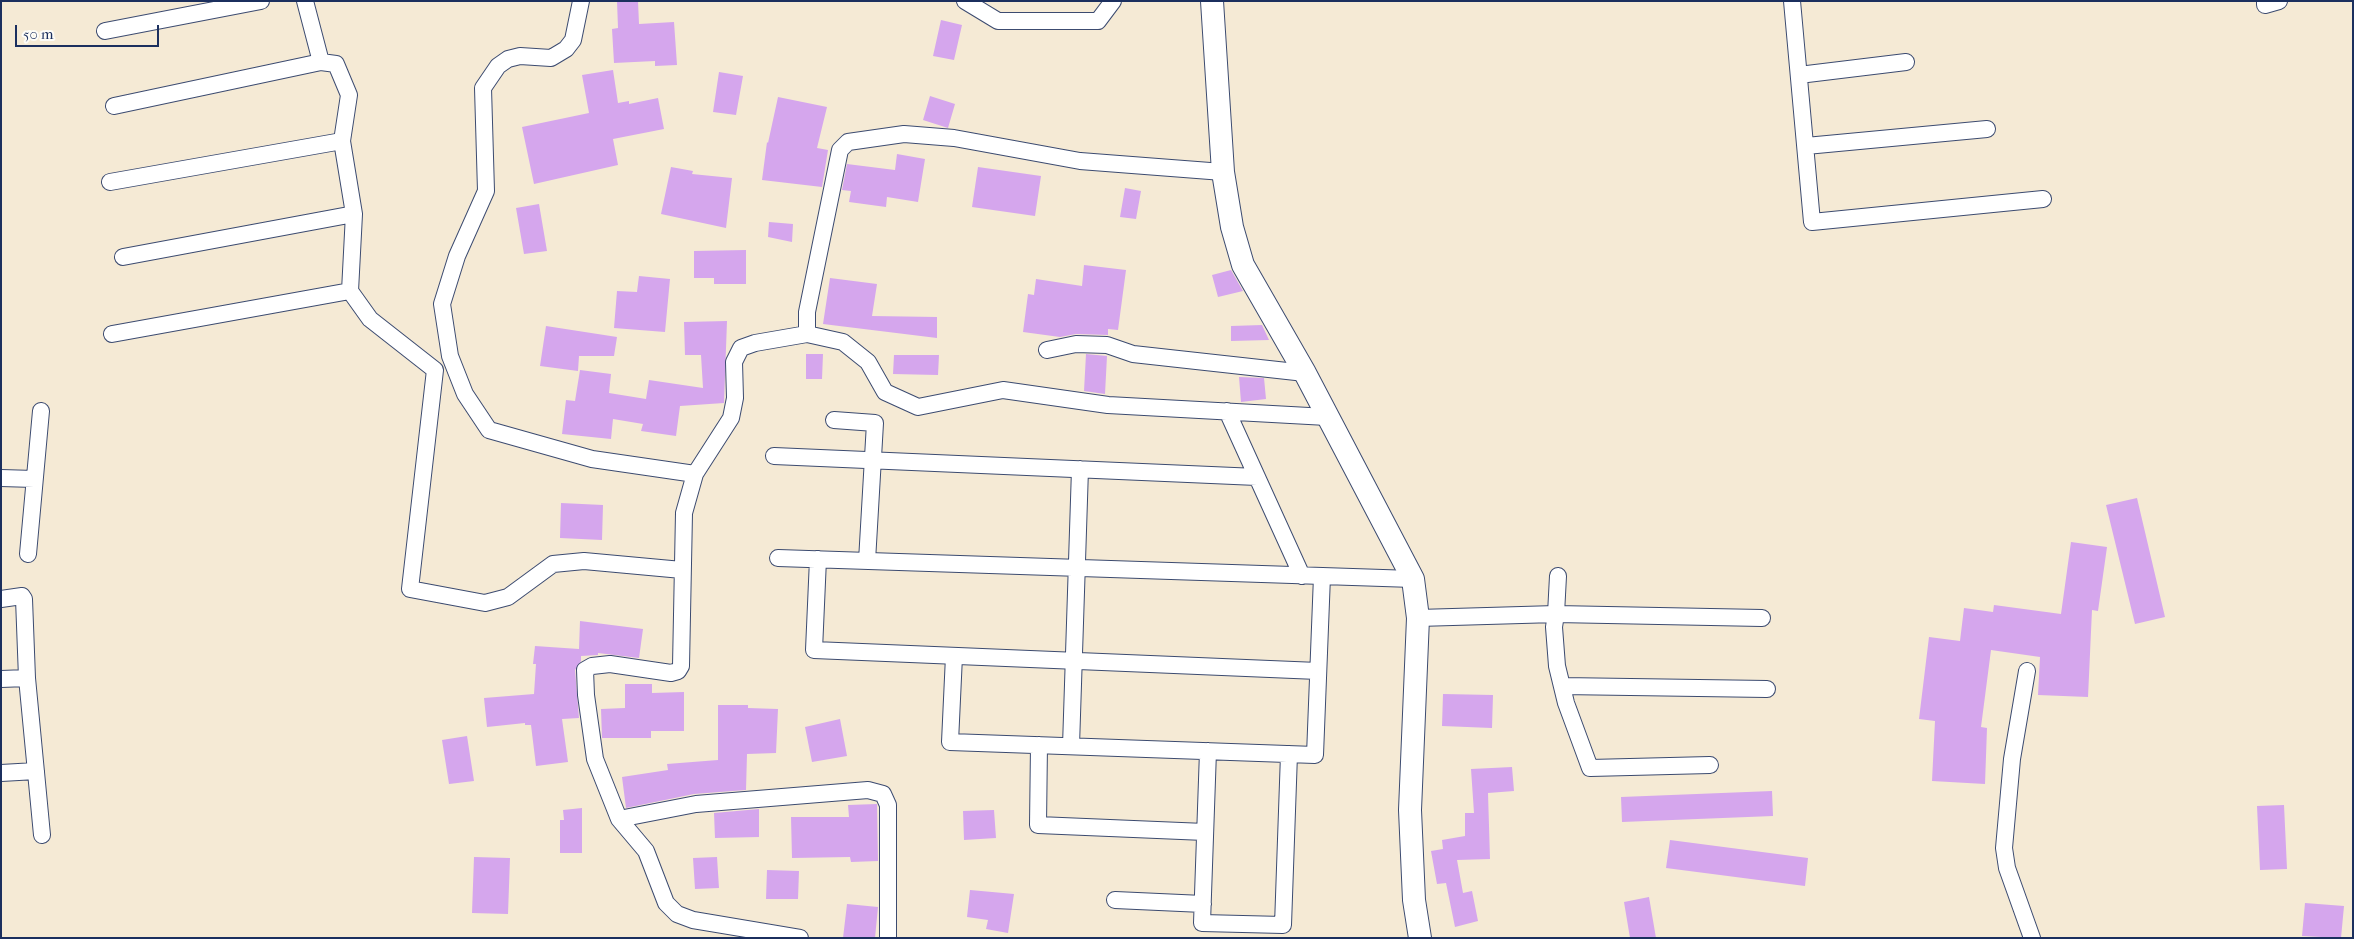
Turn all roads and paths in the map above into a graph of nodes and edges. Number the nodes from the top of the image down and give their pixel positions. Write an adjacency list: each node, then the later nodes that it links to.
1 (261, 1): 10 (street)
2 (305, 1): 11 (street)
3 (580, 1): 35 (street)
4 (965, 1): 5 (street)
5 (1113, 1)
6 (1212, 1): 18 (street)
7 (1792, 1): 13 (street)
8 (2265, 1): 9 (street)
9 (2279, 1)
10 (105, 31)
11 (321, 62): 14 (street); 16 (street)
12 (1906, 62): 13 (street)
13 (1799, 75): 17 (street)
14 (114, 106)
15 (1987, 130): 17 (street)
16 (342, 141): 19 (street); 21 (street)
17 (1806, 146): 20 (street)
18 (1223, 172): 25 (street); 27 (street)
19 (110, 182)
20 (2043, 199)
21 (354, 214): 22 (street); 23 (street)
22 (123, 257)
23 (350, 291): 24 (street); 44 (street)
24 (112, 334)
25 (807, 334): 29 (street); 35 (street)
26 (1047, 350): 27 (street)
27 (1305, 373): 30 (street)
28 (42, 411): 38 (street)
29 (1227, 411): 30 (street); 36 (street)
30 (1326, 417): 48 (street)
31 (834, 420): 33 (street)
32 (774, 456): 33 (street)
33 (873, 460): 34 (street); 42 (street)
34 (1080, 469): 36 (street); 43 (street)
35 (695, 474): 44 (street)
36 (1257, 477): 45 (street)
37 (1, 478): 38 (street)
38 (34, 479): 39 (street)
39 (28, 554)
40 (778, 558): 41 (street)
41 (818, 560): 42 (street); 53 (street)
42 (867, 561): 43 (street)
43 (1076, 568): 45 (street); 54 (street)
44 (682, 570): 68 (street)
45 (1302, 576): 46 (street)
46 (1322, 576): 48 (street); 55 (street)
47 (1558, 576): 50 (street)
48 (1413, 580): 51 (street)
49 (1, 598): 57 (street)
50 (1556, 614): 51 (street); 52 (street); 59 (street)
51 (1418, 618): 75 (street)
52 (1762, 618)
53 (954, 656): 54 (street); 61 (street)
54 (1073, 661): 55 (street); 62 (street)
55 (1318, 671): 64 (street)
56 (2027, 671): 76 (street)
57 (27, 678): 58 (street); 66 (street)
58 (1, 679)
59 (1562, 686): 60 (street); 65 (street)
60 (1767, 689)
61 (1040, 745): 62 (street); 69 (street)
62 (1070, 746): 63 (street)
63 (1208, 751): 64 (street); 69 (street)
64 (1289, 754): 72 (street)
65 (1710, 765)
66 (36, 771): 67 (street); 70 (street)
67 (1, 773)
68 (619, 819): 73 (street); 74 (street)
69 (1205, 832): 72 (street)
70 (42, 835)
71 (1115, 900): 72 (street)
72 (1203, 904)
73 (800, 938)
74 (888, 938)
75 (1420, 938)
76 (2032, 938)

